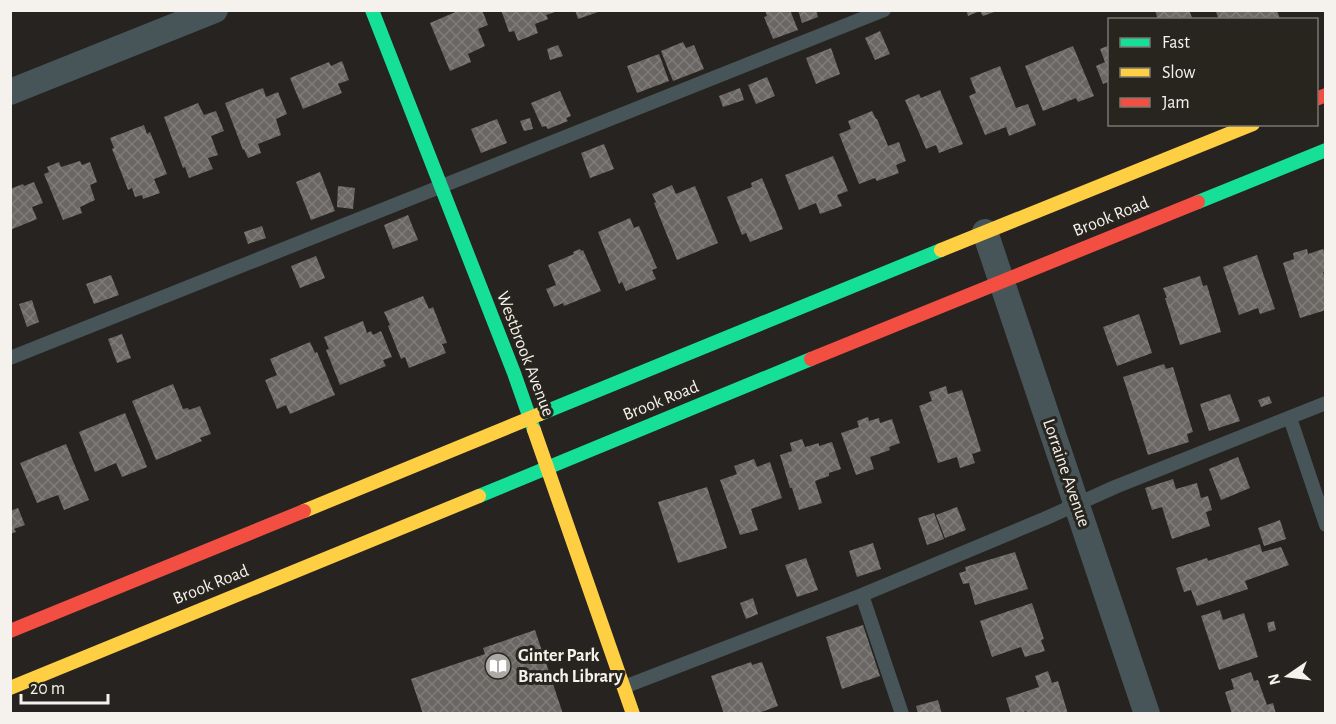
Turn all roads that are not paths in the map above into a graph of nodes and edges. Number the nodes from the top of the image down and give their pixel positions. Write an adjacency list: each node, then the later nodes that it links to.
1 (215, 10): 4 (street)
2 (372, 10): 7 (main road, Westbrook Avenue)
3 (884, 10): 7 (lane)
4 (10, 93)
5 (1248, 126): 8 (main road, Brook Road)
6 (1326, 150): 9 (main road, Brook Road)
7 (441, 186): 10 (lane); 12 (main road, Westbrook Avenue)
8 (985, 232): 9 (street, Lorraine Avenue); 12 (main road, Brook Road)
9 (1002, 281): 14 (main road, Brook Road); 15 (street, Lorraine Avenue)
10 (10, 358)
11 (1326, 403): 13 (lane)
12 (530, 418): 14 (main road, Westbrook Avenue); 18 (main road, Brook Road)
13 (1290, 418): 15 (lane); 16 (lane)
14 (548, 468): 19 (main road, Westbrook Avenue); 20 (main road, Brook Road)
15 (1077, 504): 17 (lane); 23 (street, Lorraine Avenue)
16 (1326, 525)
17 (862, 595): 19 (lane); 22 (lane)
18 (10, 631)
19 (624, 687): 21 (main road, Westbrook Avenue)
20 (10, 688)
21 (633, 714)
22 (902, 714)
23 (1147, 714)

